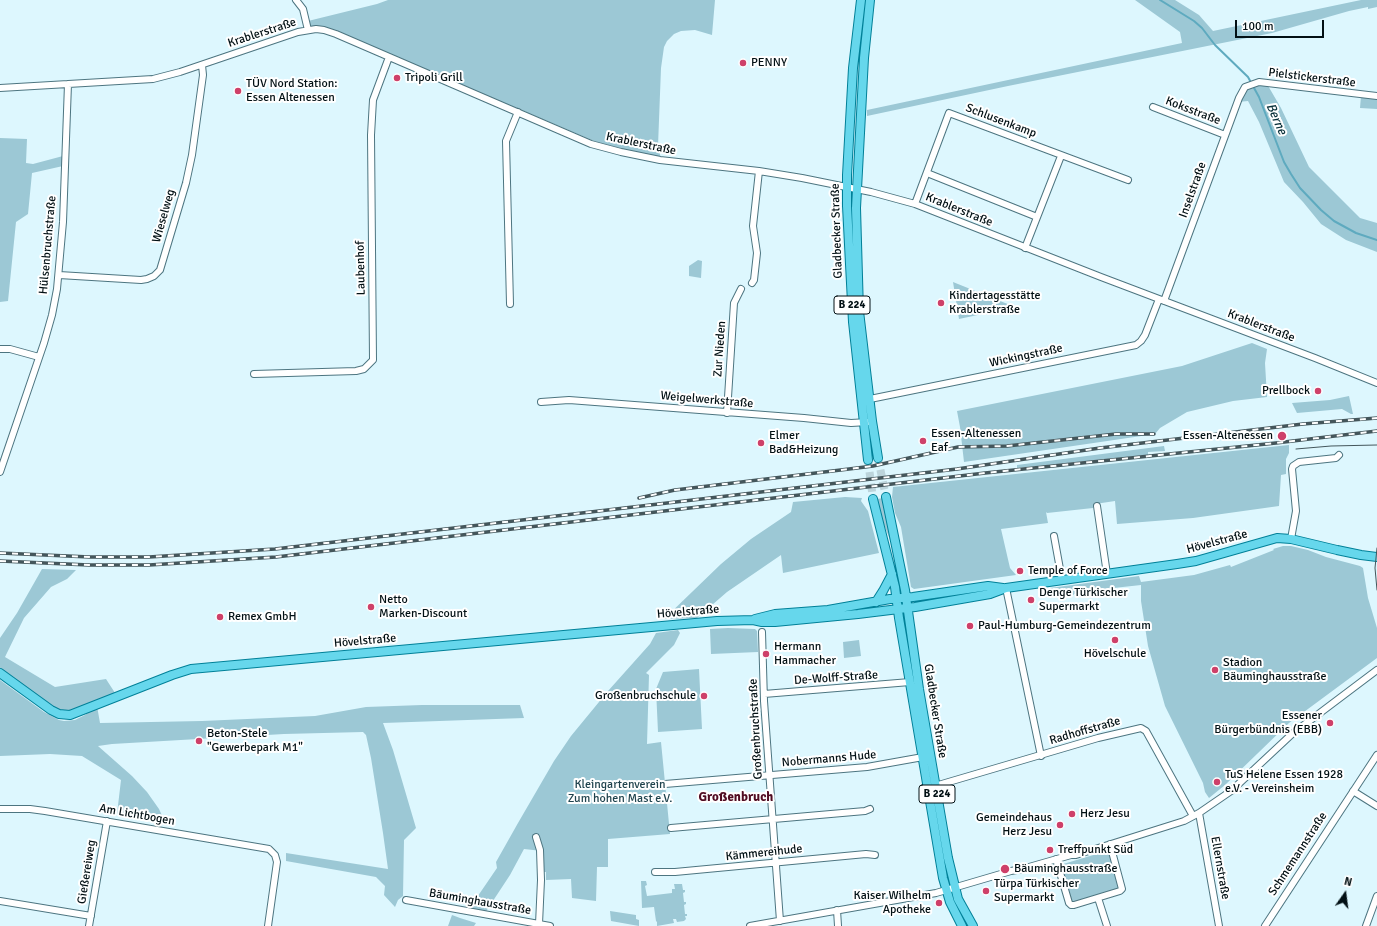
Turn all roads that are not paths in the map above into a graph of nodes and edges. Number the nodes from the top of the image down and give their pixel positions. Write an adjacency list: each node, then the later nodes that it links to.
1 (296, 0): 4 (street)
2 (861, 0): 6 (main road, Gladbecker Straße / B 224)
3 (870, 0): 7 (main road, Gladbecker Straße / B 224)
4 (308, 30): 5 (street, Krablerstraße); 8 (street, Krablerstraße)
5 (389, 57): 14 (street, Krablerstraße); 32 (street, Laubenhof)
6 (854, 57): 7 (main road); 20 (main road, Gladbecker Straße / B 224)
7 (863, 64): 21 (main road, Gladbecker Straße / B 224)
8 (202, 65): 9 (street, Krablerstraße); 25 (street, Wieselweg)
9 (68, 84): 11 (street, Krablerstraße); 25 (street, Hülsenbruchstraße)
10 (1245, 87): 12 (street, Pielstickerstraße); 15 (street, Inselstraße)
11 (0, 88)
12 (1377, 96)
13 (1153, 107): 15 (street, Koksstraße)
14 (518, 112): 17 (street, Krablerstraße); 29 (street)
15 (1226, 135): 28 (street, Inselstraße)
16 (1061, 156): 18 (street, Schlusenkamp); 19 (street, Schlusenkamp); 23 (street)
17 (759, 170): 20 (street, Krablerstraße); 26 (street)
18 (927, 173): 22 (street, Schlusenkamp); 23 (street)
19 (1128, 180)
20 (847, 187): 21 (street, Krablerstraße); 37 (main road, Gladbecker Straße / B 224)
21 (857, 189): 22 (street, Krablerstraße); 34 (main road, Gladbecker Straße / B 224)
22 (915, 204): 24 (street, Krablerstraße)
23 (1037, 217): 24 (street)
24 (1026, 248): 28 (street, Krablerstraße)
25 (59, 275): 31 (street, Hülsenbruchstraße)
26 (752, 283)
27 (741, 289): 36 (street, Zur Nieden)
28 (1161, 300): 33 (street, Krablerstraße); 34 (street, Wickingstraße)
29 (510, 304)
30 (0, 349): 31 (street)
31 (39, 357): 41 (street, Hülsenbruchstraße)
32 (254, 374)
33 (1377, 383)
34 (870, 399): 37 (main road, Gladbecker Straße / B 224)
35 (540, 402): 36 (street, Weigelwerkstraße)
36 (727, 413): 37 (street, Weigelwerkstraße)
37 (868, 422): 39 (main road, Gladbecker Straße / B 224); 40 (main road, Gladbecker Straße / B 224)
38 (1339, 455): 46 (street)
39 (878, 458)
40 (868, 460)
41 (0, 472)
42 (886, 497): 52 (main road, Gladbecker Straße / B 224)
43 (873, 499): 48 (main road, Gladbecker Straße / B 224)
44 (1097, 506): 49 (street)
45 (1054, 536): 50 (street)
46 (1291, 539): 47 (main road, Hövelstraße); 49 (main road, Hövelstraße)
47 (1377, 557)
48 (892, 574): 53 (main road, Gladbecker Straße / B 224); 54 (main road)
49 (1107, 574): 50 (main road, Hövelstraße)
50 (1062, 580): 51 (main road, Hövelstraße)
51 (1006, 588): 52 (main road, Hövelstraße); 55 (main road, Hövelstraße); 64 (street)
52 (906, 598): 53 (main road, Hövelstraße); 55 (main road, Gladbecker Straße / B 224)
53 (897, 599): 54 (main road, Hövelstraße); 56 (main road, Gladbecker Straße / B 224)
54 (876, 602): 57 (main road, Hövelstraße)
55 (907, 607): 56 (main road, Hövelstraße); 68 (main road, Gladbecker Straße / B 224)
56 (898, 608): 57 (main road, Hövelstraße); 61 (main road, Gladbecker Straße / B 224)
57 (753, 620): 60 (main road, Hövelstraße)
58 (762, 632): 62 (street, Großenbruchstraße)
59 (1377, 670): 73 (street)
60 (0, 673)
61 (910, 682): 62 (street, De-Wolff-Straße); 65 (main road, Gladbecker Straße / B 224)
62 (764, 694): 66 (street, Großenbruchstraße)
63 (1377, 755): 69 (street, Schmemannstraße)
64 (1041, 756): 68 (street, Radhoffstraße); 74 (street, Radhoffstraße)
65 (923, 757): 66 (street, Nobermanns Hude); 85 (main road, Gladbecker Straße / B 224)
66 (769, 775): 67 (street, Nobermanns Hude); 75 (street, Großenbruchstraße)
67 (665, 784)
68 (935, 786): 84 (main road, Gladbecker Straße / B 224)
69 (1353, 791): 70 (street); 103 (street, Schmemannstraße)
70 (1377, 806)
71 (0, 809): 76 (street, Am Lichtbogen)
72 (870, 809): 75 (street)
73 (1199, 814): 74 (street); 102 (street, Ellernstraße)
74 (1193, 816): 79 (street)
75 (772, 819): 77 (street); 82 (street, Großenbruchstraße)
76 (107, 821): 91 (street, Gießereiweg); 95 (street, Am Lichtbogen)
77 (672, 828)
78 (536, 837): 93 (street)
79 (1110, 844): 81 (street); 87 (street)
80 (874, 855): 82 (street, Kämmereihude)
81 (1056, 859): 84 (street); 87 (street)
82 (775, 862): 83 (street, Kämmereihude); 92 (street, Großenbruchstraße)
83 (654, 872)
84 (954, 888): 85 (street); 100 (main road, Gladbecker Straße / B 224)
85 (946, 890): 90 (street); 99 (main road, Gladbecker Straße / B 224)
86 (1377, 896): 104 (street)
87 (1098, 898): 101 (street)
88 (406, 900): 93 (street, Bäuminghausstraße)
89 (0, 901): 91 (street)
90 (837, 910): 92 (street); 98 (street)
91 (91, 916): 94 (street, Gießereiweg)
92 (780, 921): 97 (street)
93 (542, 925): 96 (street, Bäuminghausstraße)
94 (89, 926)
95 (268, 926)
96 (550, 926)
97 (750, 926)
98 (838, 926)
99 (962, 926)
100 (973, 926)
101 (1107, 926)
102 (1219, 926)
103 (1265, 926)
104 (1366, 926)

